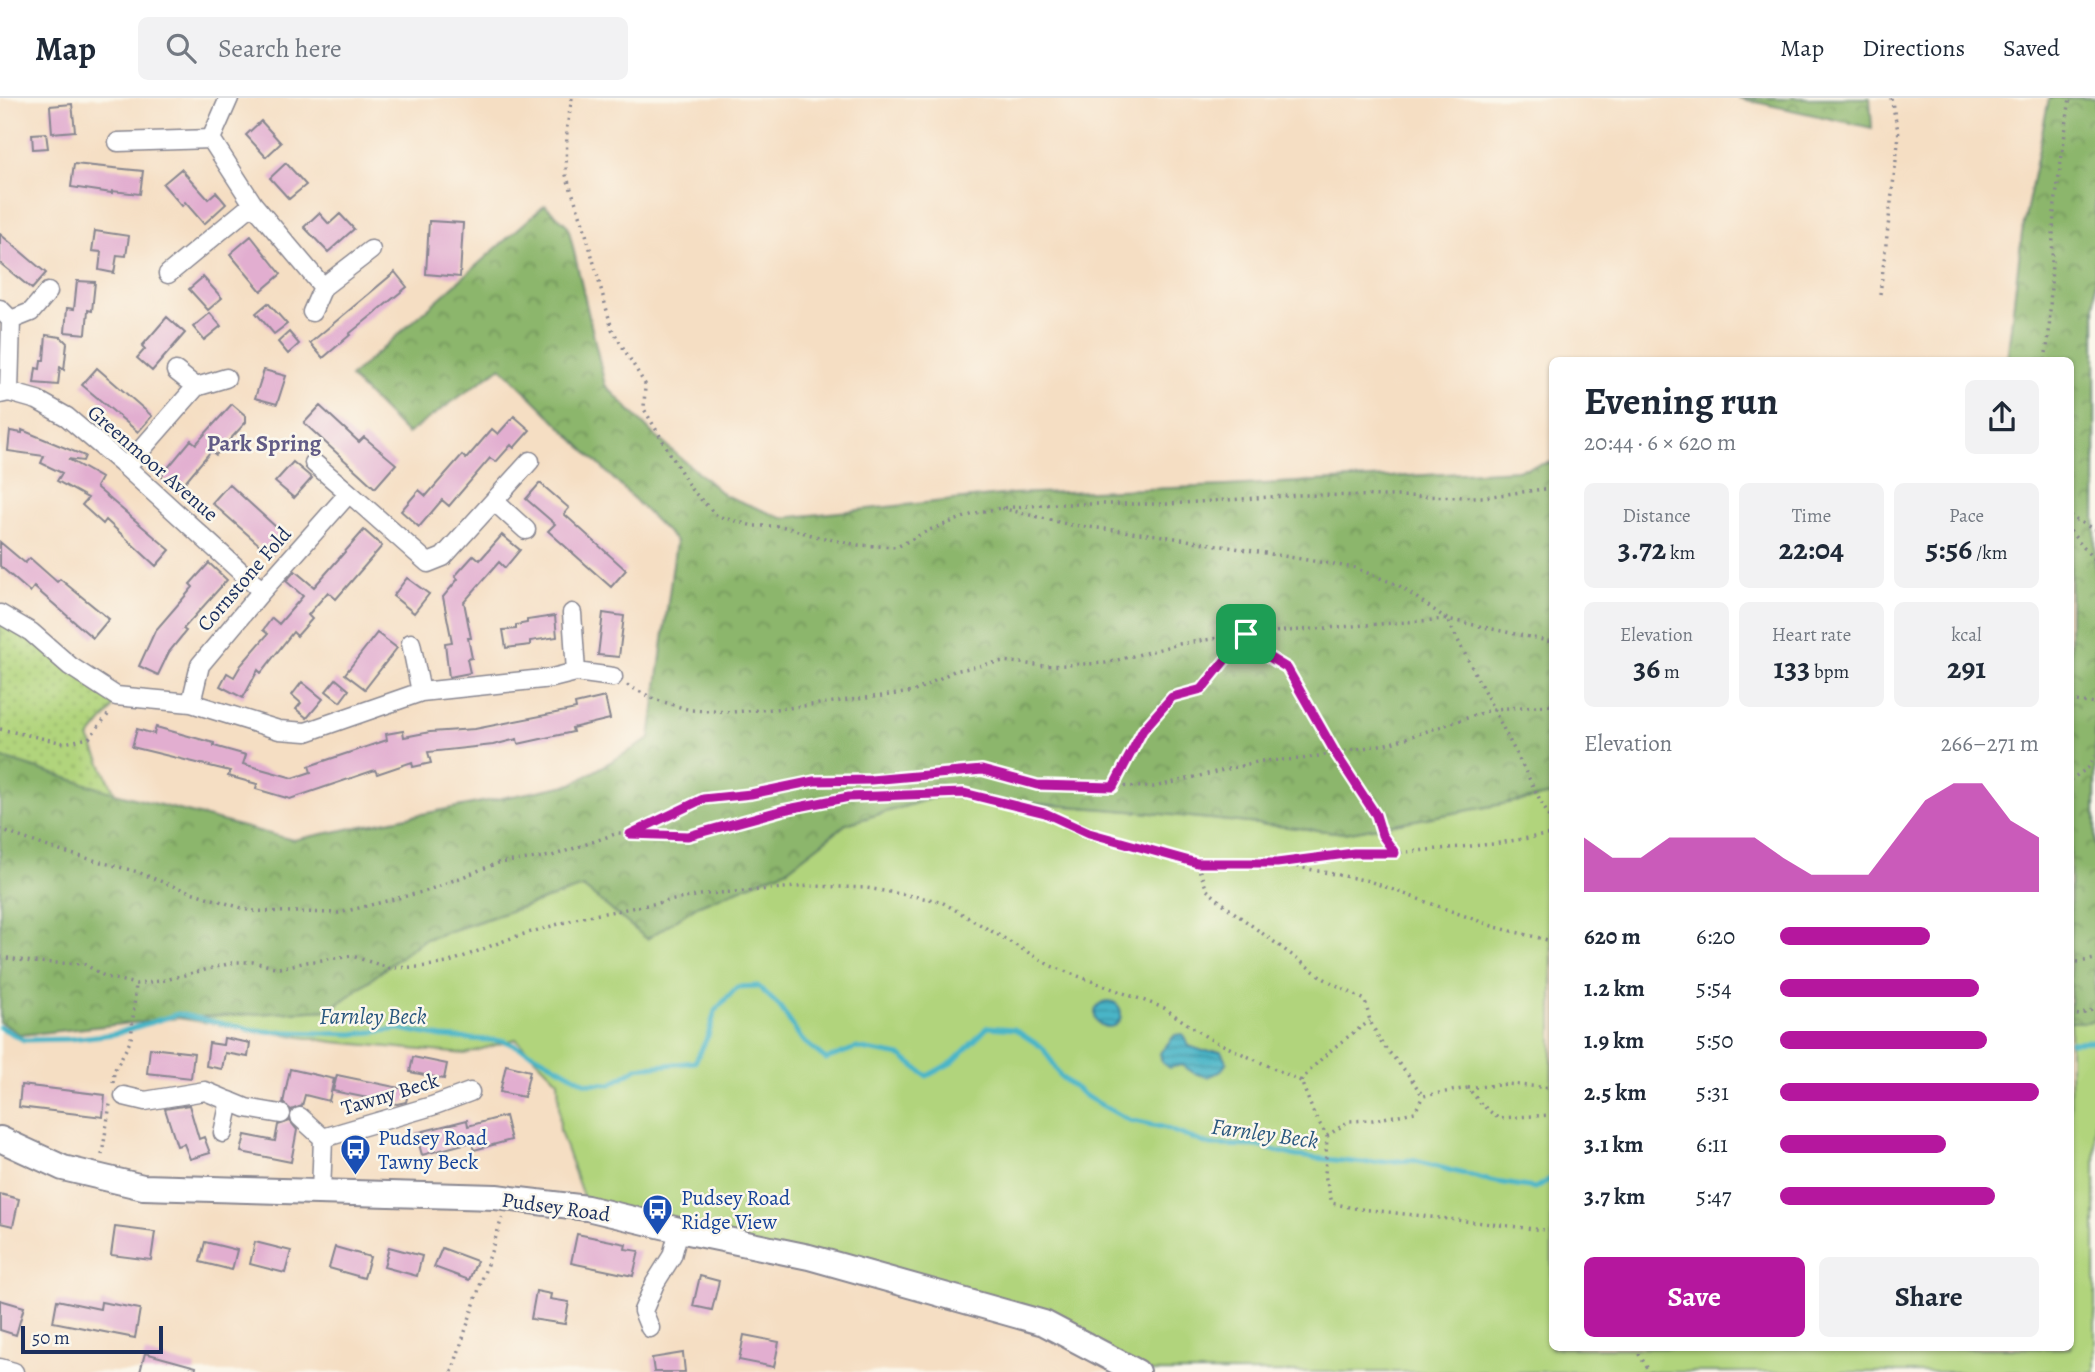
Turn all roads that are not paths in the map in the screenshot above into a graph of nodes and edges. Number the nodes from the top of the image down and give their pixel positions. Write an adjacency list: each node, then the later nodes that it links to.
1 (229, 98): 2 (street)
2 (211, 139): 3 (street); 4 (street)
3 (118, 142)
4 (253, 204): 6 (street); 7 (street)
5 (371, 250): 7 (street)
6 (168, 274)
7 (323, 287): 9 (street)
8 (48, 292): 10 (street)
9 (312, 312)
10 (6, 314): 14 (street)
11 (176, 371): 13 (street)
12 (226, 377): 13 (street)
13 (196, 387): 17 (street)
14 (4, 393): 17 (street, Greenmoor Avenue)
15 (530, 461): 19 (street)
16 (314, 463): 18 (street)
17 (126, 467): 21 (street, Greenmoor Avenue)
18 (349, 493): 19 (street); 21 (street, Cornstone Fold)
19 (494, 502): 20 (street)
20 (526, 530)
21 (262, 591): 28 (street, Cornstone Fold)
22 (572, 613): 25 (street)
23 (0, 614): 28 (street)
24 (411, 643): 27 (street)
25 (576, 672): 26 (street); 27 (street)
26 (613, 677)
27 (421, 692): 28 (street)
28 (191, 703)
29 (470, 1092): 35 (street, Tawny Beck)
30 (124, 1097): 31 (street)
31 (230, 1101): 32 (street); 34 (street)
32 (281, 1114)
33 (300, 1117): 35 (street, Tawny Beck)
34 (223, 1133)
35 (323, 1138): 37 (street, Tawny Beck)
36 (0, 1139): 37 (main road, Pudsey Road)
37 (321, 1193): 38 (main road, Pudsey Road)
38 (678, 1230): 39 (street); 42 (main road, Pudsey Road)
39 (650, 1328)
40 (0, 1368): 41 (street)
41 (14, 1372)
42 (1137, 1372)

